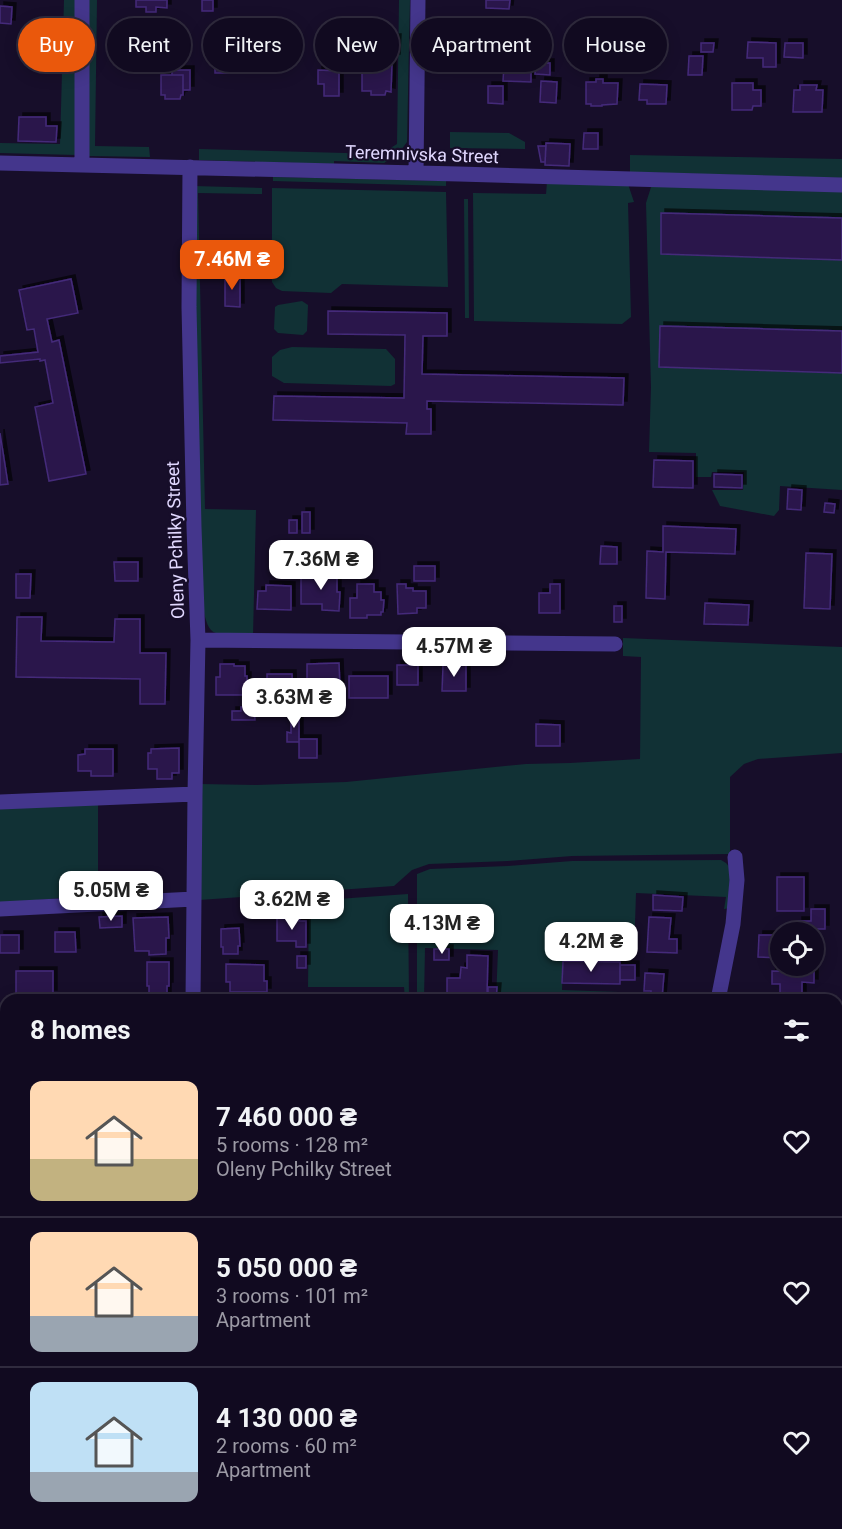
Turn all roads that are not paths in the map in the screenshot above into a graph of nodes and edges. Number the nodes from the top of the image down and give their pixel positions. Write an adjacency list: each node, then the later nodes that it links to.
1 (82, 0): 4 (street)
2 (418, 0): 6 (street)
3 (0, 163): 4 (street, Teremnivska Street)
4 (82, 165): 5 (street, Teremnivska Street)
5 (190, 167): 6 (street, Teremnivska Street); 8 (street, Oleny Pchilky Street)
6 (416, 173): 7 (street, Teremnivska Street)
7 (842, 185)
8 (198, 640): 9 (street, Oleny Pchilky Street); 10 (street)
9 (615, 644)
10 (195, 794): 11 (street); 13 (street)
11 (0, 802)
12 (735, 857): 16 (street)
13 (194, 899): 14 (street); 15 (street)
14 (0, 909)
15 (193, 994)
16 (719, 994)

